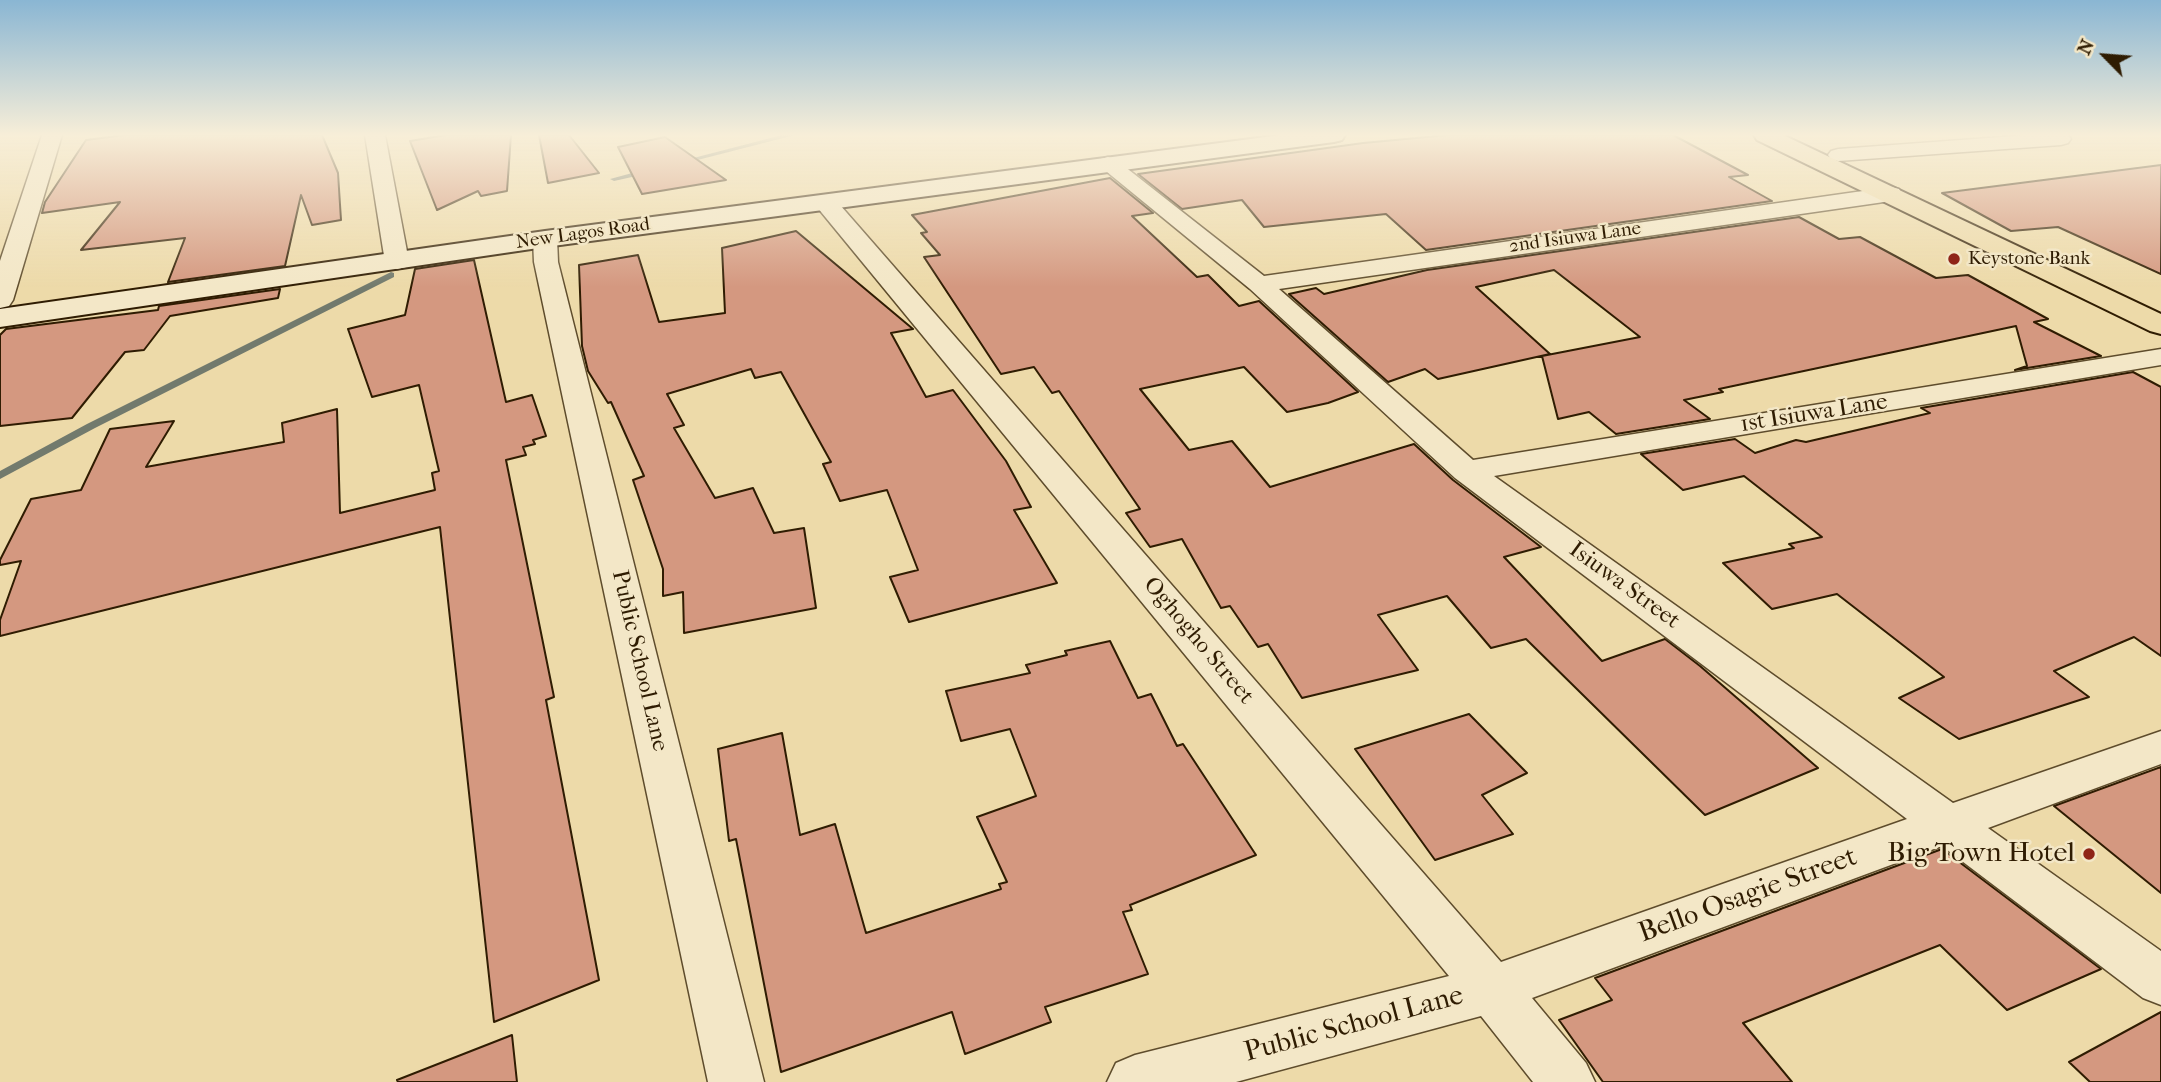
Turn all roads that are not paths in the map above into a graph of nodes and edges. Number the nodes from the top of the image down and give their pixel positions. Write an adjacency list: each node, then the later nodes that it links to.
1 (36, 185): 13 (street)
2 (383, 185): 11 (street)
3 (837, 185): 11 (main road, New Lagos Road)
4 (945, 185): 9 (main road, New Lagos Road)
5 (1136, 185): 12 (street, Isiuwa Street)
6 (1871, 185): 8 (highway)
7 (1902, 185): 14 (highway)
8 (1891, 194): 12 (street, 2nd Isiuwa Lane); 16 (highway)
9 (825, 202): 10 (main road, New Lagos Road); 22 (street, Oghogho Street)
10 (545, 239): 11 (main road, New Lagos Road); 23 (street, Public School Lane)
11 (395, 254): 13 (main road, New Lagos Road); 15 (main road, New Lagos Road)
12 (1259, 284): 18 (street, Isiuwa Street)
13 (0, 300)
14 (2161, 308)
15 (0, 318)
16 (2161, 325)
17 (2161, 357): 18 (street, 1st Isiuwa Lane)
18 (1466, 471): 20 (street, Isiuwa Street)
19 (2161, 747): 20 (street, Bello Osagie Street)
20 (1950, 823): 21 (street, Isiuwa Street); 22 (street, Bello Osagie Street)
21 (2161, 981)
22 (1492, 989): 24 (street, Public School Lane); 25 (street, Oghogho Street)
23 (736, 1082)
24 (1135, 1082)
25 (1567, 1082)

